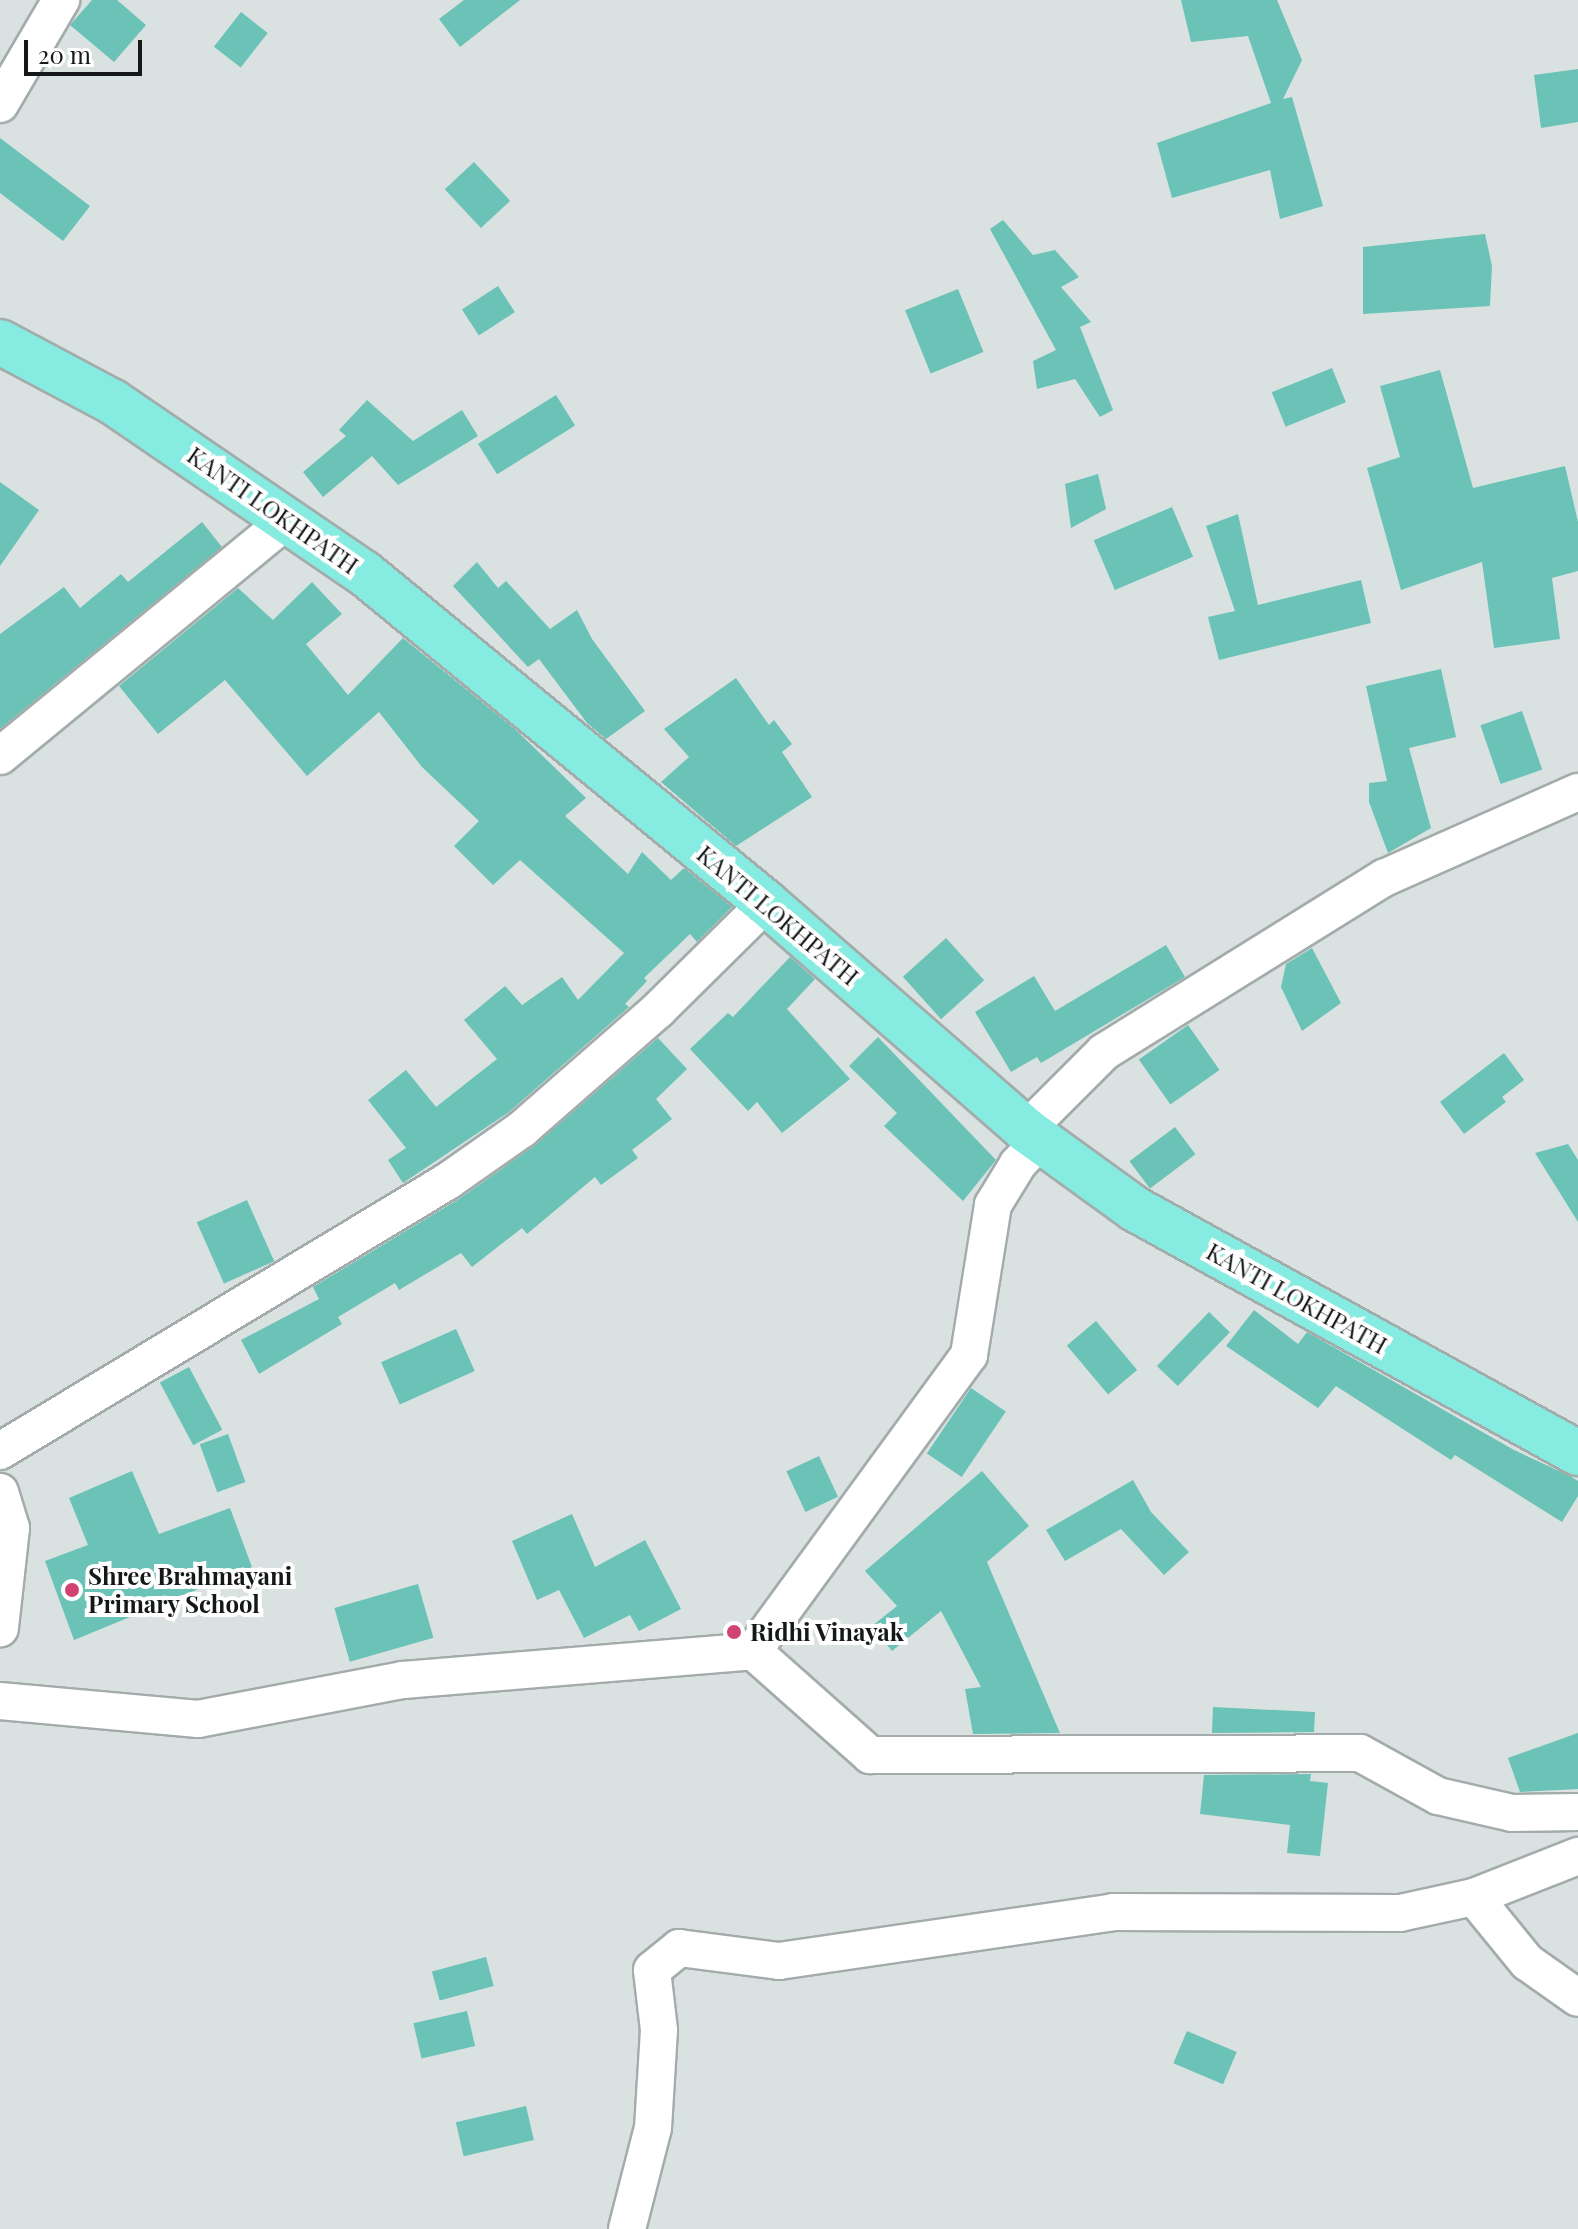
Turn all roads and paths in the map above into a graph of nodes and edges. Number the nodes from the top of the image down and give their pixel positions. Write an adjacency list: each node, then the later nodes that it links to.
1 (61, 0): 2 (street)
2 (0, 104)
3 (0, 342): 4 (main road, KANTI LOKHPATH)
4 (289, 519): 5 (street); 7 (main road, KANTI LOKHPATH)
5 (0, 756)
6 (1578, 792): 8 (street)
7 (766, 903): 8 (main road, KANTI LOKHPATH); 9 (street)
8 (1038, 1137): 10 (main road, KANTI LOKHPATH); 13 (street)
9 (0, 1451)
10 (1578, 1453)
11 (0, 1492): 12 (street)
12 (0, 1628)
13 (753, 1651): 14 (street); 15 (street)
14 (0, 1701)
15 (1578, 1812)
16 (1578, 1856): 17 (street)
17 (1474, 1897): 18 (street); 19 (street)
18 (1578, 1998)
19 (627, 2229)

